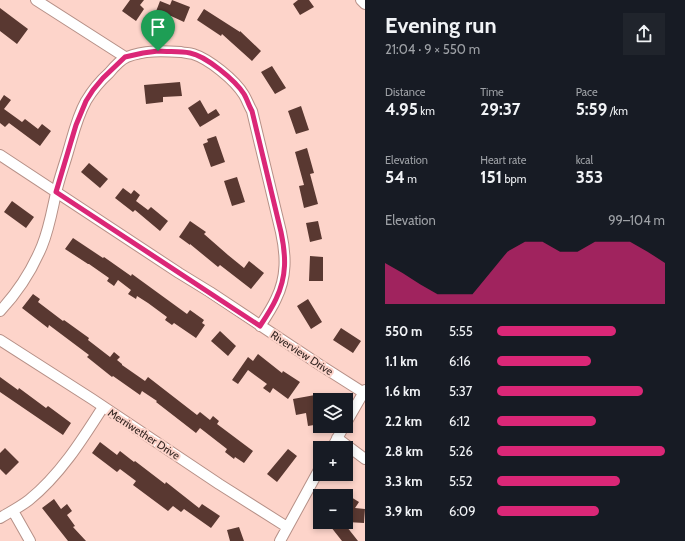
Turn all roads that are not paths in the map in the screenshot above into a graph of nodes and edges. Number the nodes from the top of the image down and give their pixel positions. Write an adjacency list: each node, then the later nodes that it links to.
1 (36, 0): 4 (street)
2 (362, 0): 3 (street)
3 (365, 4)
4 (125, 57): 6 (street); 8 (street)
5 (0, 155): 6 (street, Riverview Drive)
6 (56, 192): 7 (street); 8 (street, Riverview Drive)
7 (0, 311)
8 (260, 326): 10 (street, Riverview Drive)
9 (0, 340): 11 (street, Merriwether Drive)
10 (364, 392): 12 (street)
11 (103, 407): 18 (street); 20 (street, Merriwether Drive)
12 (353, 411)
13 (340, 433): 14 (street)
14 (337, 438): 15 (street); 16 (street)
15 (336, 441)
16 (365, 459)
17 (313, 481): 20 (street)
18 (13, 511): 19 (street); 21 (street)
19 (0, 518)
20 (287, 527): 22 (street)
21 (30, 541)
22 (280, 541)

